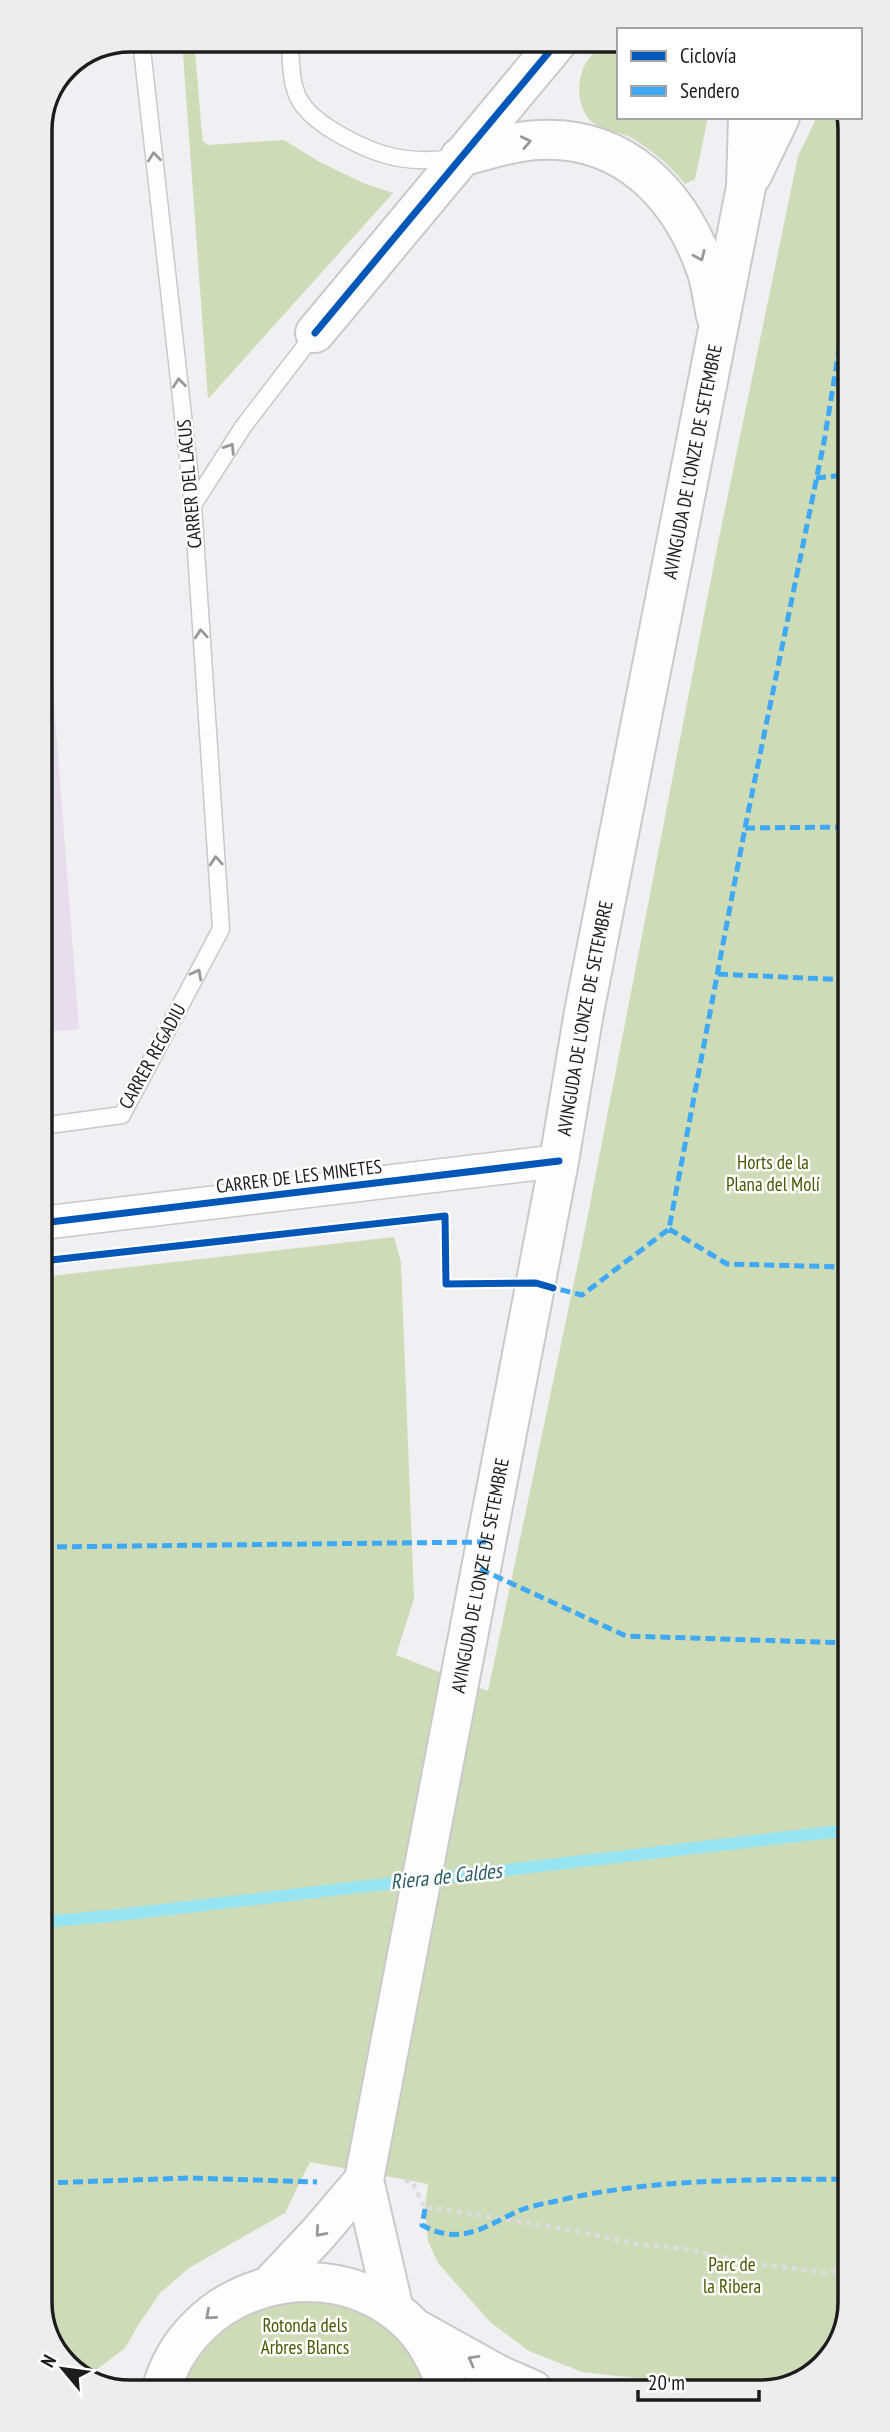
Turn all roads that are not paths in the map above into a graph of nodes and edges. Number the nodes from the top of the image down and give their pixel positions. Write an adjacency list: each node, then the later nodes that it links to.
1 (142, 52): 10 (lane, CARRER DEL LACUS, one-way to 1)
2 (291, 52): 6 (lane)
3 (548, 53): 6 (main road)
4 (748, 119): 7 (main road, AVINGUDA DE L'ONZE DE SETEMBRE)
5 (779, 119): 7 (main road, AVINGUDA DE L'ONZE DE SETEMBRE)
6 (460, 157): 8 (main road, one-way to 8); 9 (main road)
7 (746, 187): 8 (main road, AVINGUDA DE L'ONZE DE SETEMBRE)
8 (720, 332): 13 (main road, AVINGUDA DE L'ONZE DE SETEMBRE)
9 (315, 333): 10 (lane, one-way to 9)
10 (193, 505): 11 (lane, CARRER DEL LACUS, one-way to 10)
11 (221, 929): 12 (lane, CARRER REGADIU, one-way to 11)
12 (53, 1125)
13 (559, 1161): 14 (street, CARRER DE LES MINETES); 15 (main road, AVINGUDA DE L'ONZE DE SETEMBRE)
14 (52, 1222)
15 (364, 2180): 16 (main road, AVINGUDA DE L'ONZE DE SETEMBRE, one-way to 16); 17 (main road, AVINGUDA DE L'ONZE DE SETEMBRE)
16 (270, 2285): 17 (main road); 18 (main road, one-way to 18)
17 (404, 2319): 19 (main road); 20 (main road, one-way to 17)
18 (159, 2379)
19 (444, 2380)
20 (509, 2380)

